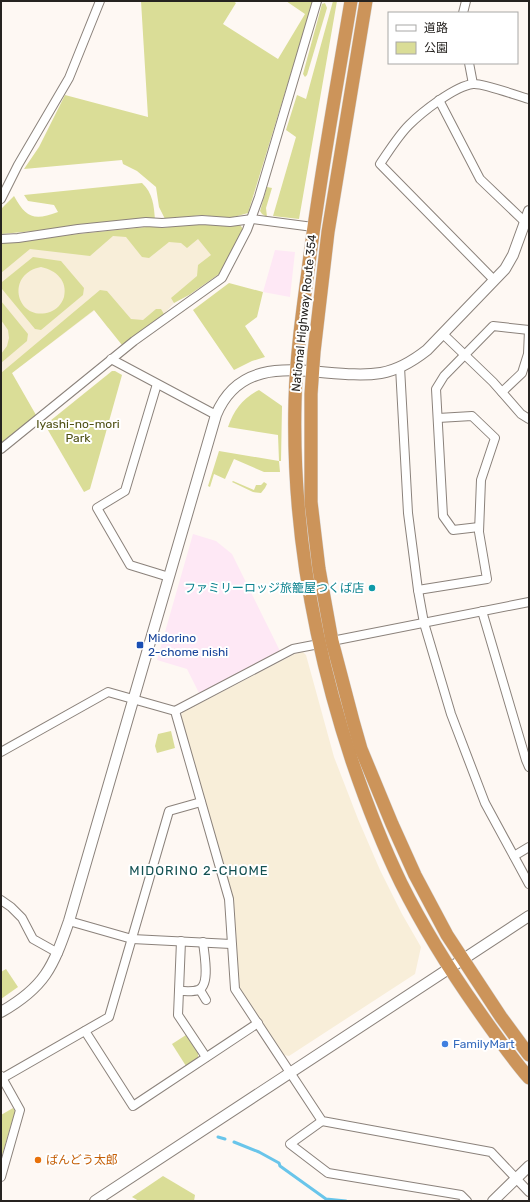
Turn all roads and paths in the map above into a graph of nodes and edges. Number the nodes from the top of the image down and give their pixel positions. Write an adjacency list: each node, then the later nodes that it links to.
1 (100, 1): 11 (street)
2 (317, 1): 13 (street)
3 (351, 1): 15 (highway, National Highway Route 354)
4 (366, 1): 24 (highway, National Highway Route 354)
5 (466, 1): 6 (street)
6 (463, 12)
7 (469, 64): 8 (street)
8 (473, 84): 9 (street); 10 (street)
9 (529, 99)
10 (439, 100): 14 (street); 17 (street)
11 (1, 199)
12 (529, 211): 14 (street)
13 (252, 219): 15 (street); 16 (street); 21 (street)
14 (525, 222): 17 (street)
15 (313, 227): 23 (highway, National Highway Route 354)
16 (1, 238)
17 (494, 280): 19 (street)
18 (529, 330): 20 (street); 26 (street)
19 (443, 334): 20 (street); 22 (street)
20 (465, 355): 26 (street); 28 (street)
21 (111, 359): 25 (street); 30 (street)
22 (400, 367): 24 (street); 33 (street)
23 (296, 371): 24 (street); 27 (street); 37 (highway, National Highway Route 354)
24 (313, 371): 37 (highway, National Highway Route 354)
25 (157, 384): 27 (street); 32 (street)
26 (502, 392): 29 (street)
27 (216, 415): 32 (street)
28 (438, 418): 31 (street); 31 (street)
29 (529, 419)
30 (1, 450)
31 (479, 527): 33 (street)
32 (169, 577): 38 (street)
33 (418, 590): 36 (street)
34 (529, 602): 35 (street)
35 (482, 611): 36 (street); 41 (street)
36 (424, 624): 37 (street); 44 (street)
37 (326, 642): 39 (street); 54 (highway, National Highway Route 354); 55 (highway, National Highway Route 354)
38 (133, 698): 39 (street); 40 (street); 48 (street)
39 (174, 711): 42 (street)
40 (1, 752)
41 (529, 767)
42 (201, 802): 49 (street); 52 (street)
43 (529, 847): 44 (street)
44 (514, 856): 45 (street)
45 (529, 884)
46 (1, 900): 53 (street)
47 (529, 916): 54 (street)
48 (69, 921): 49 (street); 53 (street)
49 (132, 939): 50 (street); 61 (street)
50 (181, 941): 51 (street); 57 (street)
51 (204, 942): 52 (street); 56 (street)
52 (231, 944): 60 (street)
53 (58, 953): 59 (street)
54 (462, 959): 55 (street); 62 (highway, National Highway Route 354)
55 (449, 968): 64 (street); 66 (highway, National Highway Route 354)
56 (200, 990): 57 (street); 58 (street)
57 (179, 991): 63 (street)
58 (206, 1000)
59 (1, 1012)
60 (258, 1024): 63 (street); 64 (street)
61 (85, 1032): 63 (street); 65 (street)
62 (529, 1055)
63 (206, 1057)
64 (291, 1073): 67 (street); 72 (street)
65 (1, 1078): 69 (street)
66 (529, 1078)
67 (322, 1121): 70 (street); 73 (street)
68 (529, 1166): 70 (street)
69 (1, 1177)
70 (516, 1179): 71 (street); 74 (street)
71 (529, 1192)
72 (95, 1201)
73 (467, 1201)
74 (493, 1201)

